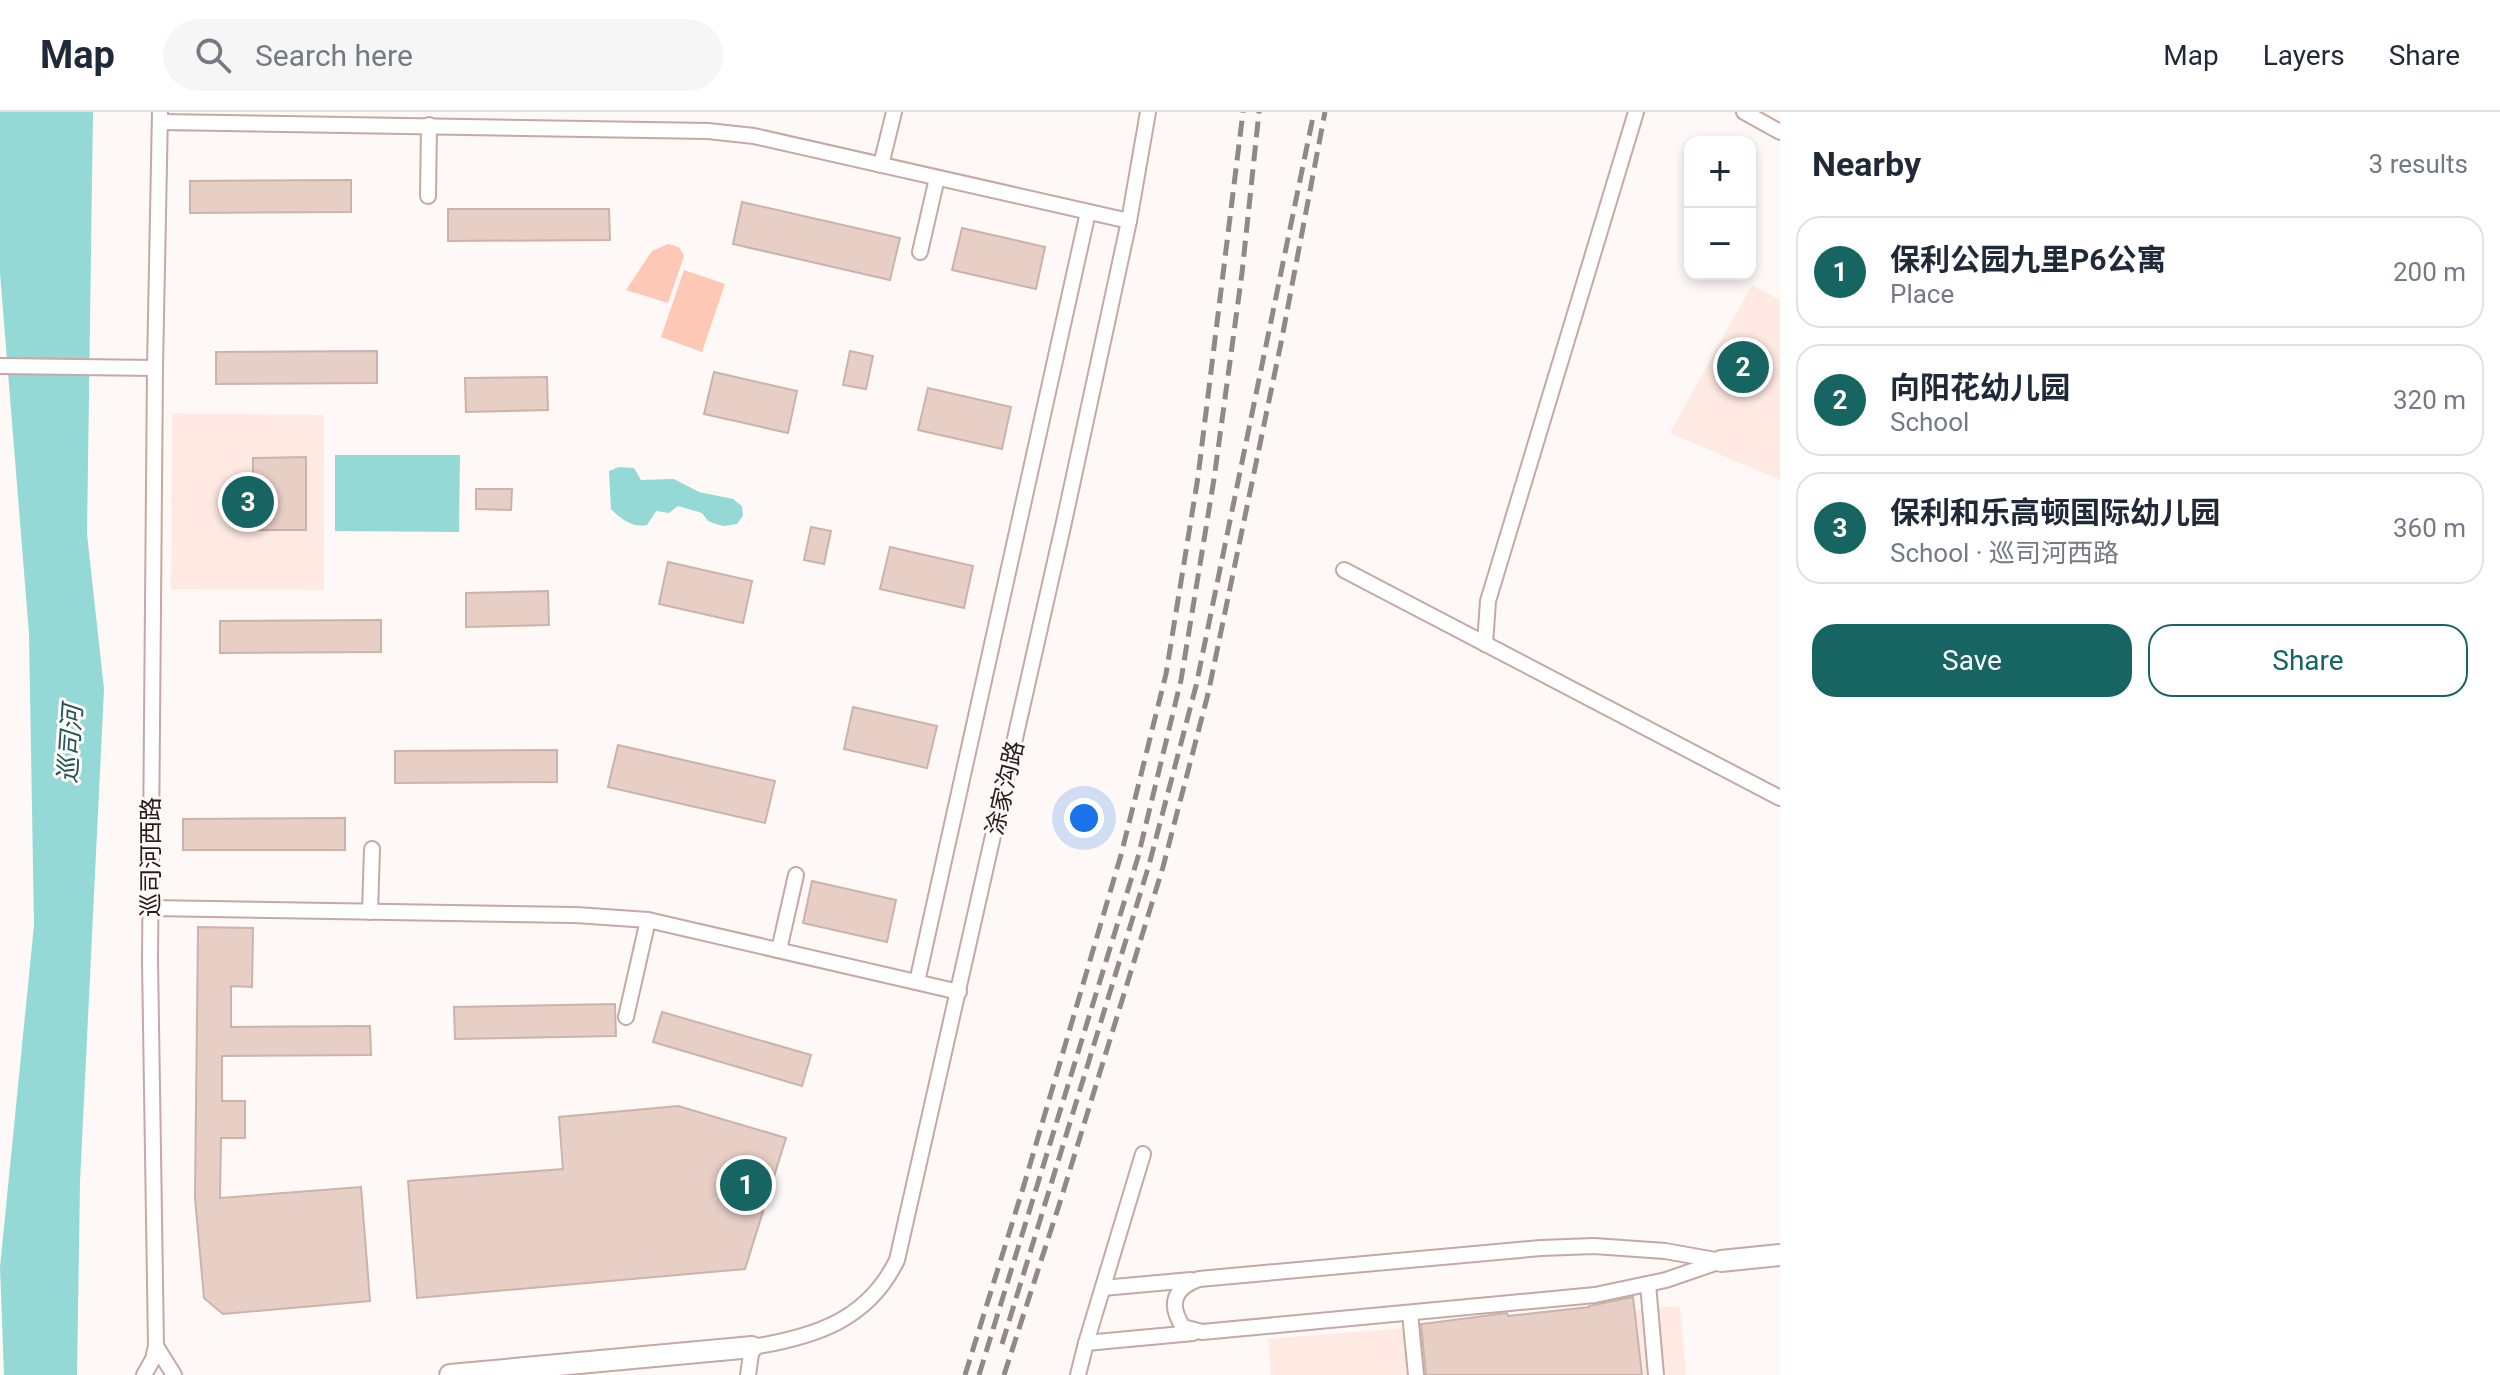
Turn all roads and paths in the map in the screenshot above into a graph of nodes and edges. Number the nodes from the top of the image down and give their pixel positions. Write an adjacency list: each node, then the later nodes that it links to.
1 (894, 112): 9 (street)
2 (1148, 112): 13 (street, 涂家沟路)
3 (1636, 112): 18 (street)
4 (1744, 112): 8 (street)
5 (160, 117): 7 (street); 16 (street, 巡司河西路)
6 (528, 119): 7 (street); 9 (street)
7 (429, 125): 11 (street)
8 (1780, 132)
9 (881, 165): 10 (street)
10 (937, 178): 12 (street); 14 (street)
11 (428, 196)
12 (1088, 212): 13 (street); 26 (street)
13 (1129, 221): 27 (street, 涂家沟路)
14 (920, 252)
15 (0, 366): 16 (street)
16 (155, 368): 22 (street, 巡司河西路)
17 (1344, 570): 18 (street)
18 (1485, 644): 19 (street)
19 (1780, 798)
20 (372, 849): 23 (street)
21 (796, 875): 25 (street)
22 (150, 908): 23 (street); 38 (street, 巡司河西路)
23 (370, 912): 24 (street)
24 (648, 920): 25 (street); 28 (street)
25 (779, 950): 26 (street)
26 (917, 982): 27 (street)
27 (959, 992): 39 (street, 涂家沟路)
28 (626, 1017)
29 (1143, 1154): 34 (street)
30 (1780, 1255): 31 (street)
31 (1721, 1261): 32 (street); 33 (street)
32 (1199, 1279): 34 (street); 36 (street)
33 (1648, 1284): 35 (street); 46 (street)
34 (1103, 1288): 37 (street)
35 (1410, 1313): 36 (street); 45 (street)
36 (1202, 1332): 37 (street)
37 (1086, 1343): 44 (street)
38 (156, 1346): 40 (street); 41 (street)
39 (752, 1347): 42 (street); 43 (street)
40 (144, 1375)
41 (174, 1375)
42 (450, 1375)
43 (748, 1375)
44 (1078, 1375)
45 (1416, 1375)
46 (1656, 1375)

